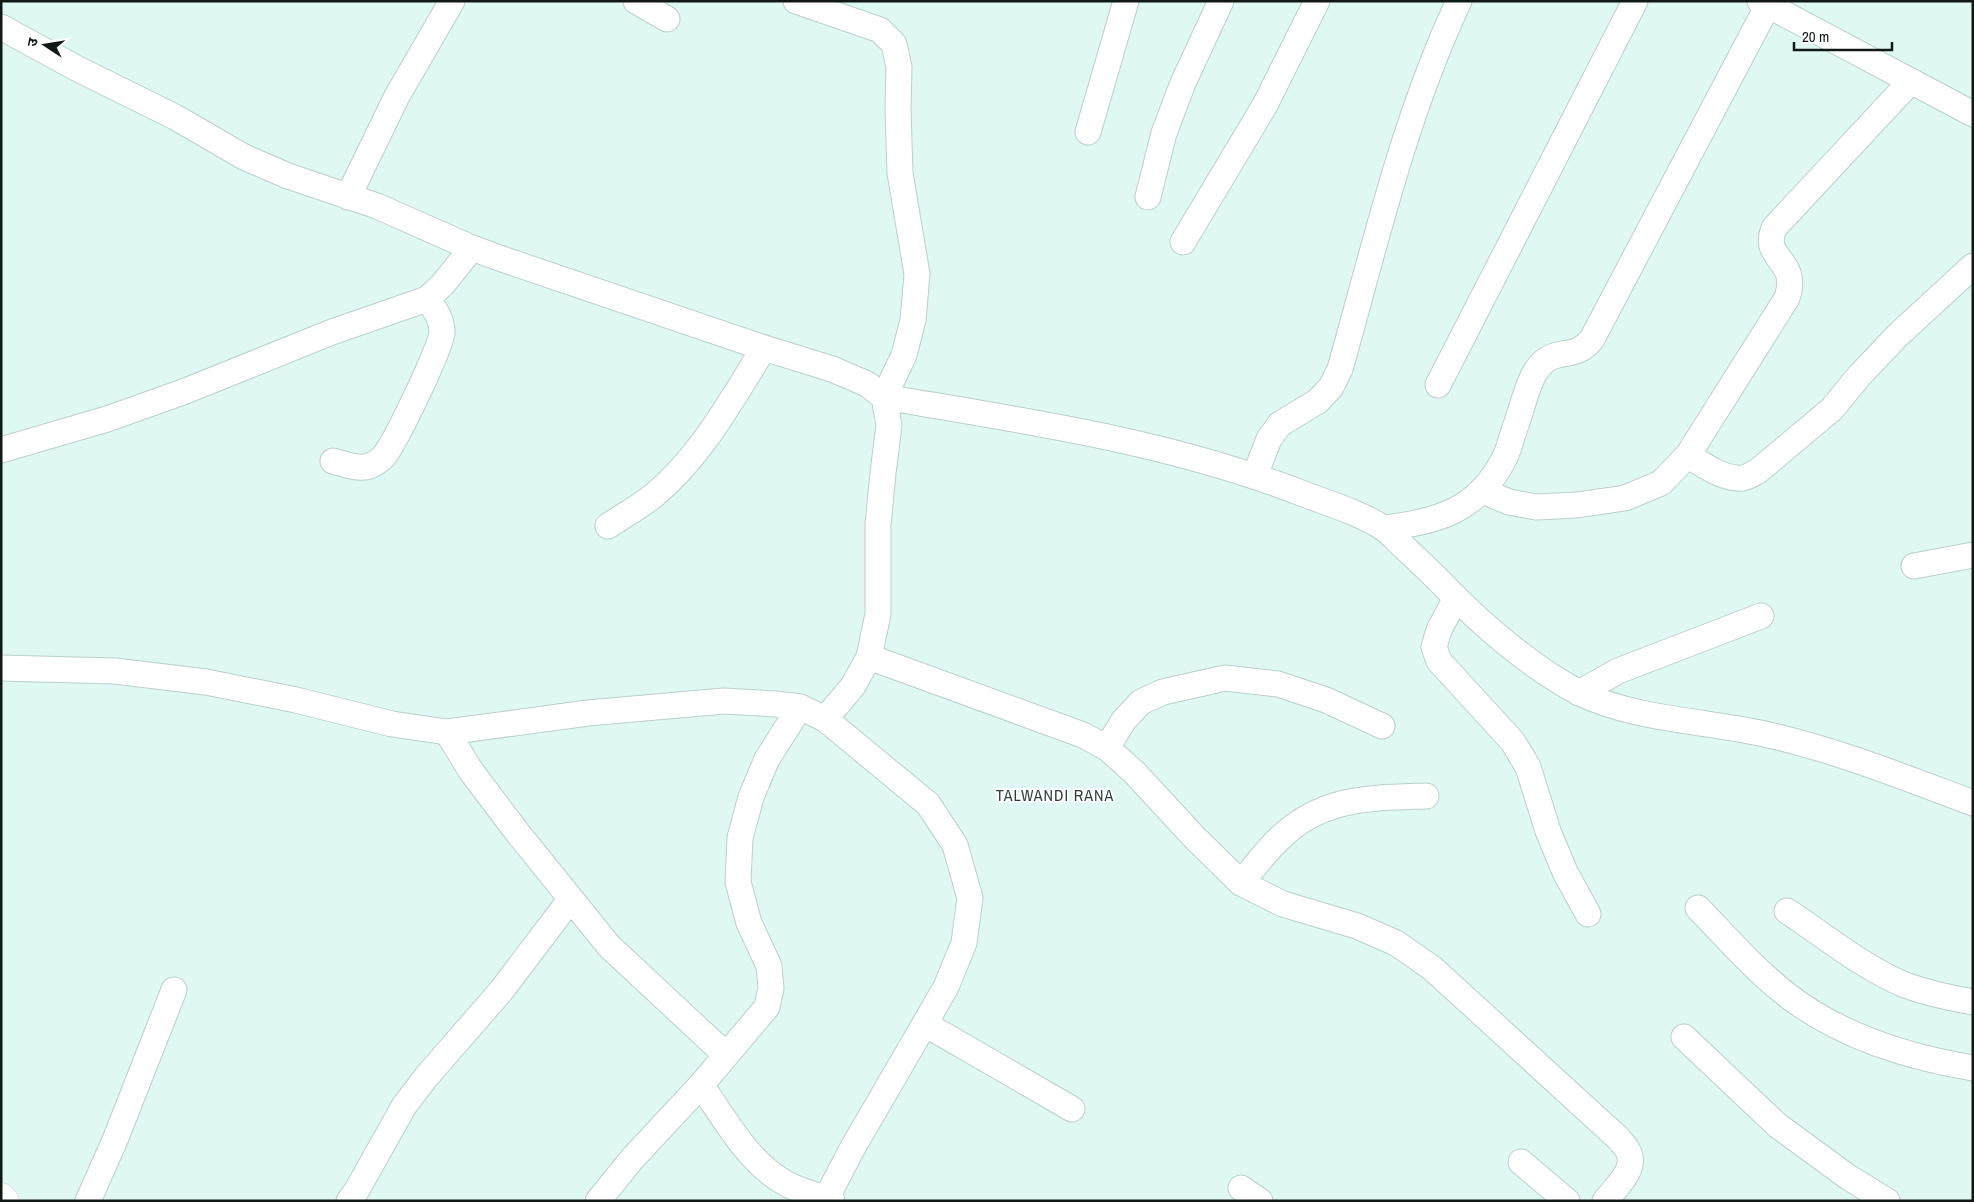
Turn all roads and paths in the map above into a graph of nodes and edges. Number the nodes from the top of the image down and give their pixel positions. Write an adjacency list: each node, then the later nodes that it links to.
1 (452, 1): 16 (street)
2 (636, 1): 10 (street)
3 (796, 1): 23 (street)
4 (1126, 1): 14 (street)
5 (1221, 1): 15 (street)
6 (1317, 1): 17 (street)
7 (1459, 1): 27 (street)
8 (1635, 1): 22 (street)
9 (1764, 3): 12 (street); 28 (street)
10 (667, 19)
11 (1, 27): 16 (street)
12 (1911, 81): 13 (street); 25 (street)
13 (1973, 114)
14 (1088, 132)
15 (1148, 197)
16 (348, 198): 18 (street)
17 (1183, 242)
18 (472, 248): 20 (street); 21 (street)
19 (1973, 266): 25 (street)
20 (427, 299): 24 (street); 26 (street)
21 (764, 348): 23 (street); 29 (street)
22 (1438, 385)
23 (884, 397): 27 (street); 35 (street)
24 (1, 450)
25 (1688, 455): 28 (street)
26 (333, 461)
27 (1255, 475): 30 (street)
28 (1483, 491): 30 (street)
29 (608, 526)
30 (1384, 528): 33 (street)
31 (1973, 555): 32 (street)
32 (1914, 566)
33 (1456, 598): 37 (street); 49 (street)
34 (1761, 616): 37 (street)
35 (869, 657): 39 (street); 42 (street)
36 (1, 668): 41 (street)
37 (1579, 693): 44 (street)
38 (800, 707): 39 (street); 41 (street); 54 (street)
39 (825, 720): 52 (street)
40 (1382, 726): 42 (street)
41 (447, 732): 46 (street)
42 (1107, 748): 45 (street)
43 (1426, 796): 45 (street)
44 (1973, 803)
45 (1241, 883): 66 (street)
46 (570, 900): 54 (street); 63 (street)
47 (1698, 908): 55 (street)
48 (1786, 911): 51 (street)
49 (1588, 914)
50 (174, 990): 62 (street)
51 (1973, 1002)
52 (925, 1024): 57 (street); 60 (street)
53 (1684, 1037): 67 (street)
54 (726, 1055): 56 (street)
55 (1973, 1068)
56 (701, 1085): 60 (street); 64 (street)
57 (1072, 1109)
58 (1521, 1162): 65 (street)
59 (1, 1197): 61 (street)
60 (828, 1200)
61 (6, 1201)
62 (88, 1201)
63 (349, 1201)
64 (598, 1201)
65 (1567, 1201)
66 (1605, 1201)
67 (1887, 1201)

